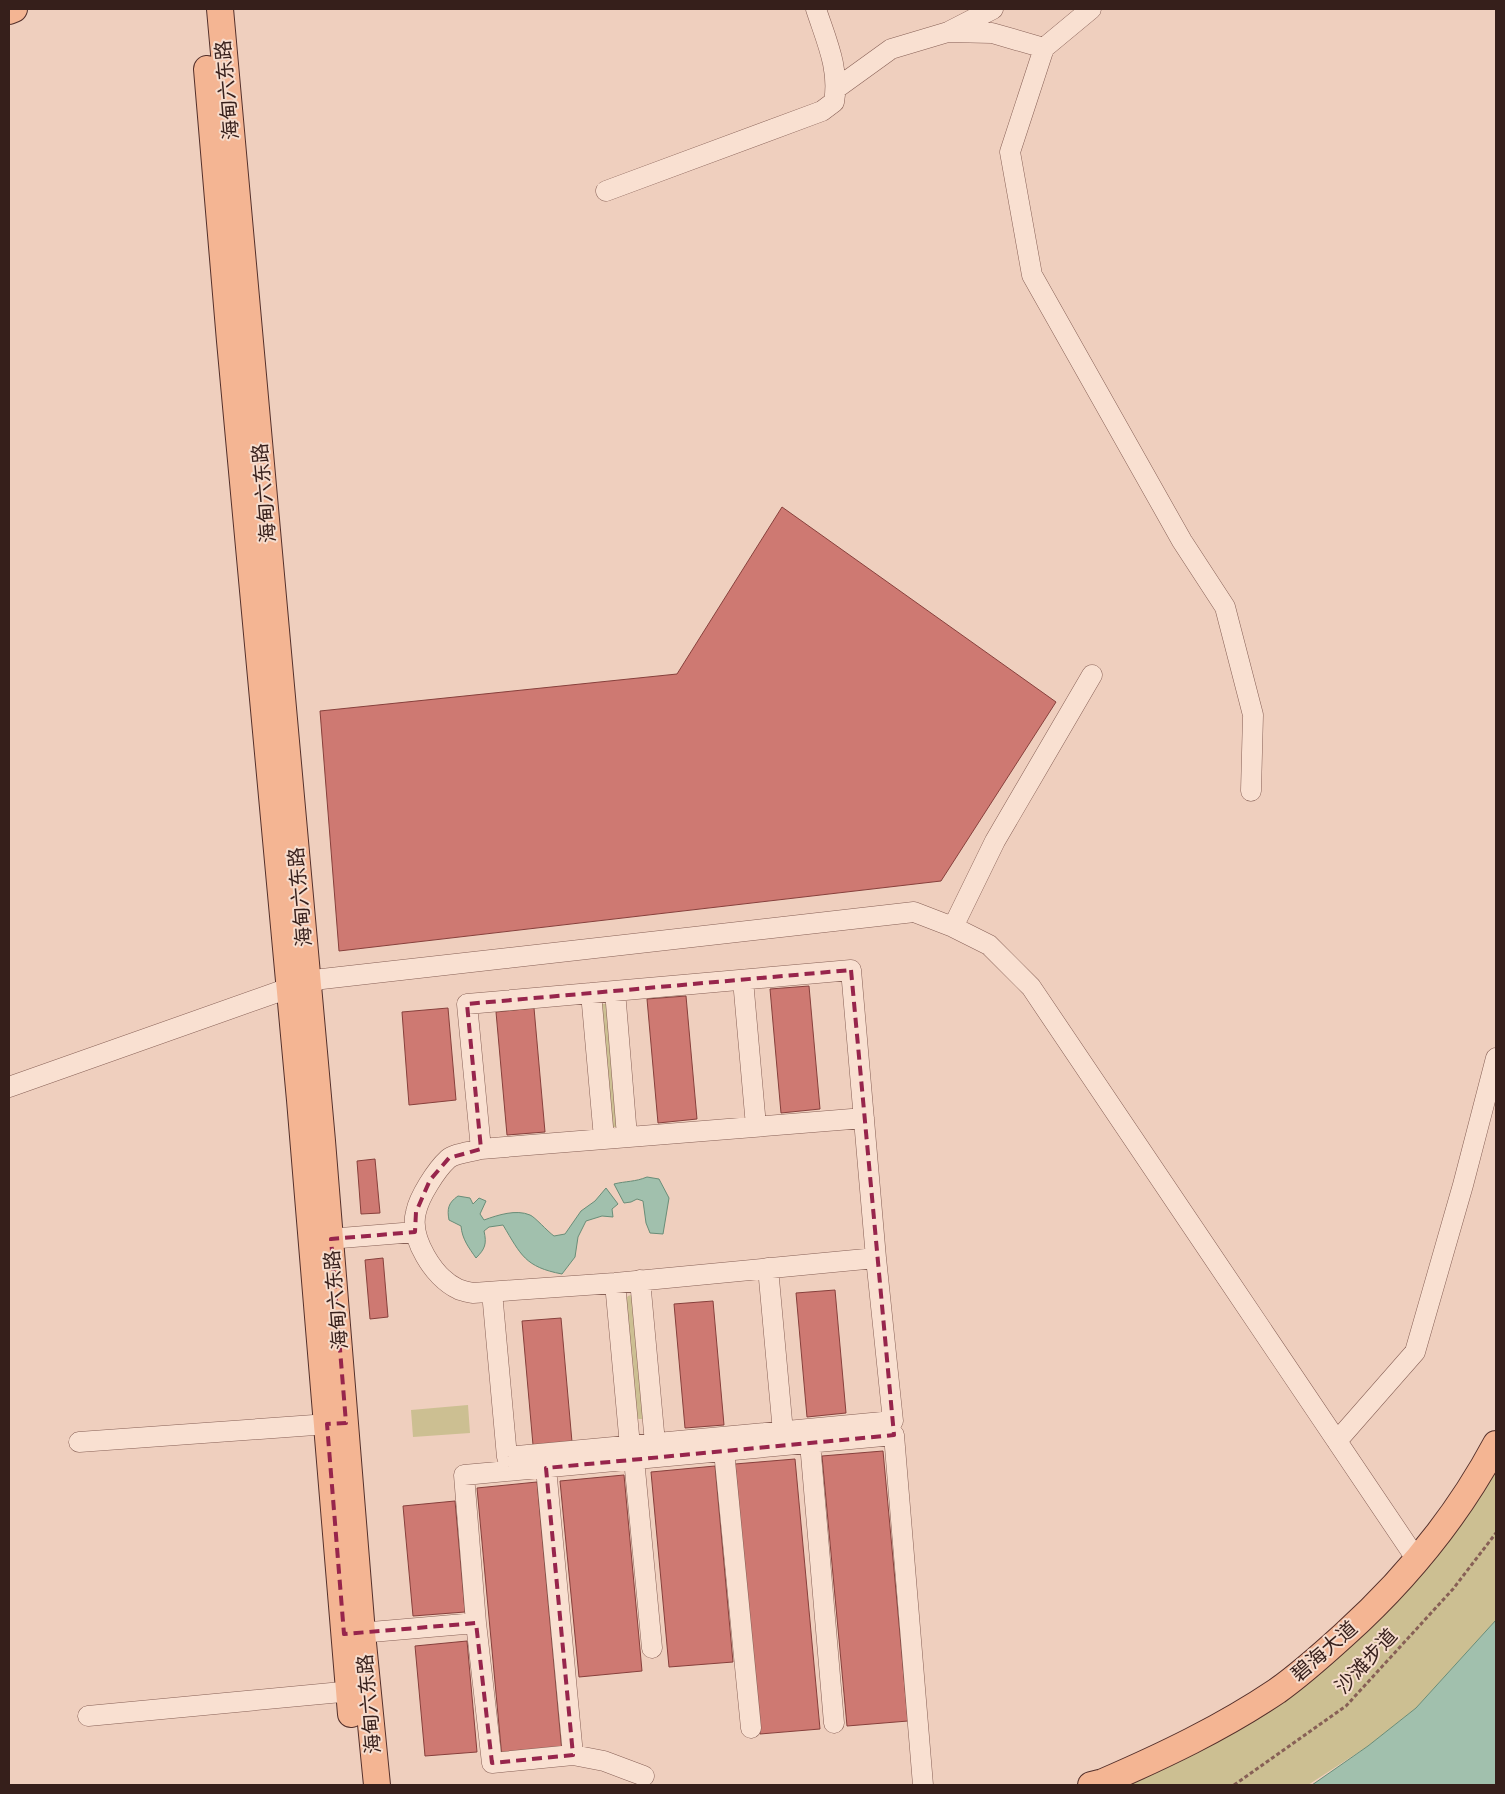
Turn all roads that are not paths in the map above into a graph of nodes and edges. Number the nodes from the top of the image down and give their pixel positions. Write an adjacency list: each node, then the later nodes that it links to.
1 (14, 9): 6 (main road)
2 (202, 9): 16 (main road, 海甸六东路)
3 (220, 9): 16 (main road, 海甸六东路)
4 (816, 9): 10 (street)
5 (993, 9): 8 (street)
6 (9, 11)
7 (1083, 12): 9 (street)
8 (948, 32): 9 (street); 10 (street)
9 (1044, 48): 13 (street)
10 (837, 88): 11 (street)
11 (606, 191)
12 (1092, 676): 14 (street)
13 (1251, 791)
14 (952, 927): 16 (street); 36 (street)
15 (744, 980): 17 (street); 21 (street); 22 (street)
16 (299, 985): 20 (street); 27 (main road, 海甸六东路)
17 (615, 991): 18 (street); 23 (street)
18 (591, 993): 24 (street); 25 (street)
19 (1496, 1058): 36 (street)
20 (9, 1088)
21 (864, 1118): 22 (street); 28 (street)
22 (756, 1126): 23 (street)
23 (627, 1136): 24 (street)
24 (604, 1138): 25 (street)
25 (481, 1149): 26 (street)
26 (415, 1232): 27 (street); 32 (street)
27 (321, 1240): 33 (main road, 海甸六东路)
28 (876, 1258): 29 (street); 34 (street)
29 (768, 1268): 30 (street); 35 (street)
30 (640, 1280): 31 (street); 38 (street)
31 (615, 1282): 32 (street); 42 (street)
32 (492, 1292): 42 (street)
33 (336, 1424): 37 (street); 47 (main road, 海甸六东路)
34 (893, 1428): 35 (street); 39 (street); 57 (street)
35 (783, 1432): 38 (street)
36 (1337, 1441): 45 (street)
37 (79, 1442)
38 (655, 1443): 42 (street)
39 (810, 1443): 41 (street); 51 (street)
40 (1496, 1444): 45 (main road, 碧海大道)
41 (724, 1451): 42 (street); 52 (street)
42 (632, 1453): 44 (street); 48 (street)
43 (1496, 1464): 59 (main road, 碧海大道)
44 (546, 1468): 46 (street); 53 (street)
45 (1417, 1560): 58 (main road, 碧海大道)
46 (476, 1623): 47 (street); 53 (street)
47 (353, 1633): 49 (main road, 海甸六东路)
48 (652, 1648)
49 (358, 1690): 50 (street); 55 (main road, 海甸六东路); 56 (main road, 海甸六东路)
50 (88, 1716)
51 (834, 1723)
52 (751, 1728)
53 (573, 1754): 54 (street)
54 (644, 1776)
55 (358, 1785)
56 (377, 1785)
57 (923, 1785)
58 (1091, 1785)
59 (1117, 1785)

